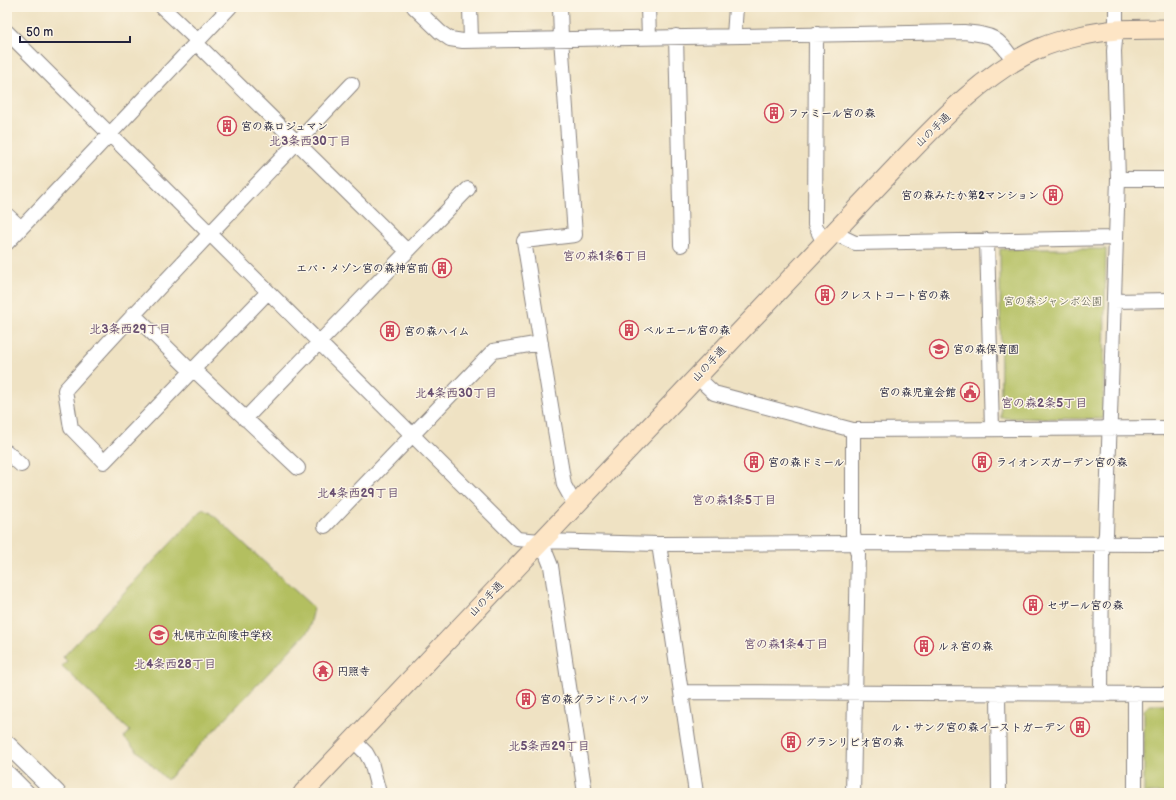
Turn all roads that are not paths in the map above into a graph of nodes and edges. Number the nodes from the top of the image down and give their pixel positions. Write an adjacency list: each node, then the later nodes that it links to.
1 (162, 7): 18 (street)
2 (230, 7): 18 (street)
3 (414, 7): 17 (street)
4 (470, 7): 17 (street)
5 (560, 7): 16 (street)
6 (648, 7): 15 (street)
7 (736, 7): 14 (street)
8 (1116, 7): 10 (street)
9 (1169, 29): 10 (main road, 山の手通)
10 (1116, 30): 19 (main road, 山の手通); 23 (street)
11 (7, 32): 21 (street)
12 (816, 34): 14 (street); 19 (street); 29 (street)
13 (676, 36): 14 (street); 15 (street); 33 (street)
14 (734, 36)
15 (649, 37): 16 (street)
16 (561, 38): 17 (street); 40 (street)
17 (471, 40)
18 (197, 42): 21 (street); 22 (street)
19 (1014, 61): 29 (main road, 山の手通)
20 (352, 84): 22 (street)
21 (109, 134): 27 (street); 28 (street)
22 (297, 143): 28 (street); 34 (street)
23 (1118, 179): 24 (street); 30 (street)
24 (1169, 179)
25 (468, 189): 34 (street)
26 (7, 215): 27 (street)
27 (21, 228): 32 (street)
28 (210, 235): 35 (street); 38 (street)
29 (829, 238): 31 (street); 42 (main road, 山の手通)
30 (1115, 238): 31 (street); 37 (street)
31 (987, 240): 46 (street)
32 (7, 242)
33 (681, 245)
34 (407, 251): 39 (street)
35 (268, 292): 39 (street); 41 (street)
36 (1169, 300): 37 (street)
37 (1114, 301): 44 (street)
38 (133, 314): 41 (street); 41 (street)
39 (318, 342): 43 (street); 48 (street)
40 (541, 343): 48 (street); 52 (street)
41 (192, 370): 43 (street)
42 (697, 377): 47 (street); 52 (main road, 山の手通)
43 (246, 419): 51 (street)
44 (1109, 427): 45 (street); 46 (street); 57 (street)
45 (1169, 428)
46 (992, 429): 47 (street)
47 (853, 430): 55 (street)
48 (412, 436): 53 (street); 54 (street)
49 (7, 452): 50 (street)
50 (21, 465)
51 (298, 468)
52 (575, 505): 54 (main road, 山の手通)
53 (324, 526)
54 (542, 541): 56 (street); 65 (main road, 山の手通); 72 (street)
55 (856, 543): 56 (street); 57 (street); 60 (street)
56 (659, 544): 59 (street)
57 (1103, 544): 58 (street); 62 (street)
58 (1169, 544)
59 (681, 692): 60 (street); 73 (street)
60 (855, 692): 61 (street); 74 (street)
61 (998, 692): 62 (street); 75 (street)
62 (1101, 693): 63 (street)
63 (1135, 693): 64 (street); 76 (street)
64 (1169, 694)
65 (353, 740): 70 (main road, 山の手通); 71 (street)
66 (7, 744): 69 (street)
67 (7, 774): 68 (street)
68 (26, 793)
69 (57, 793)
70 (303, 793)
71 (379, 793)
72 (585, 793)
73 (696, 793)
74 (853, 793)
75 (999, 793)
76 (1135, 793)

